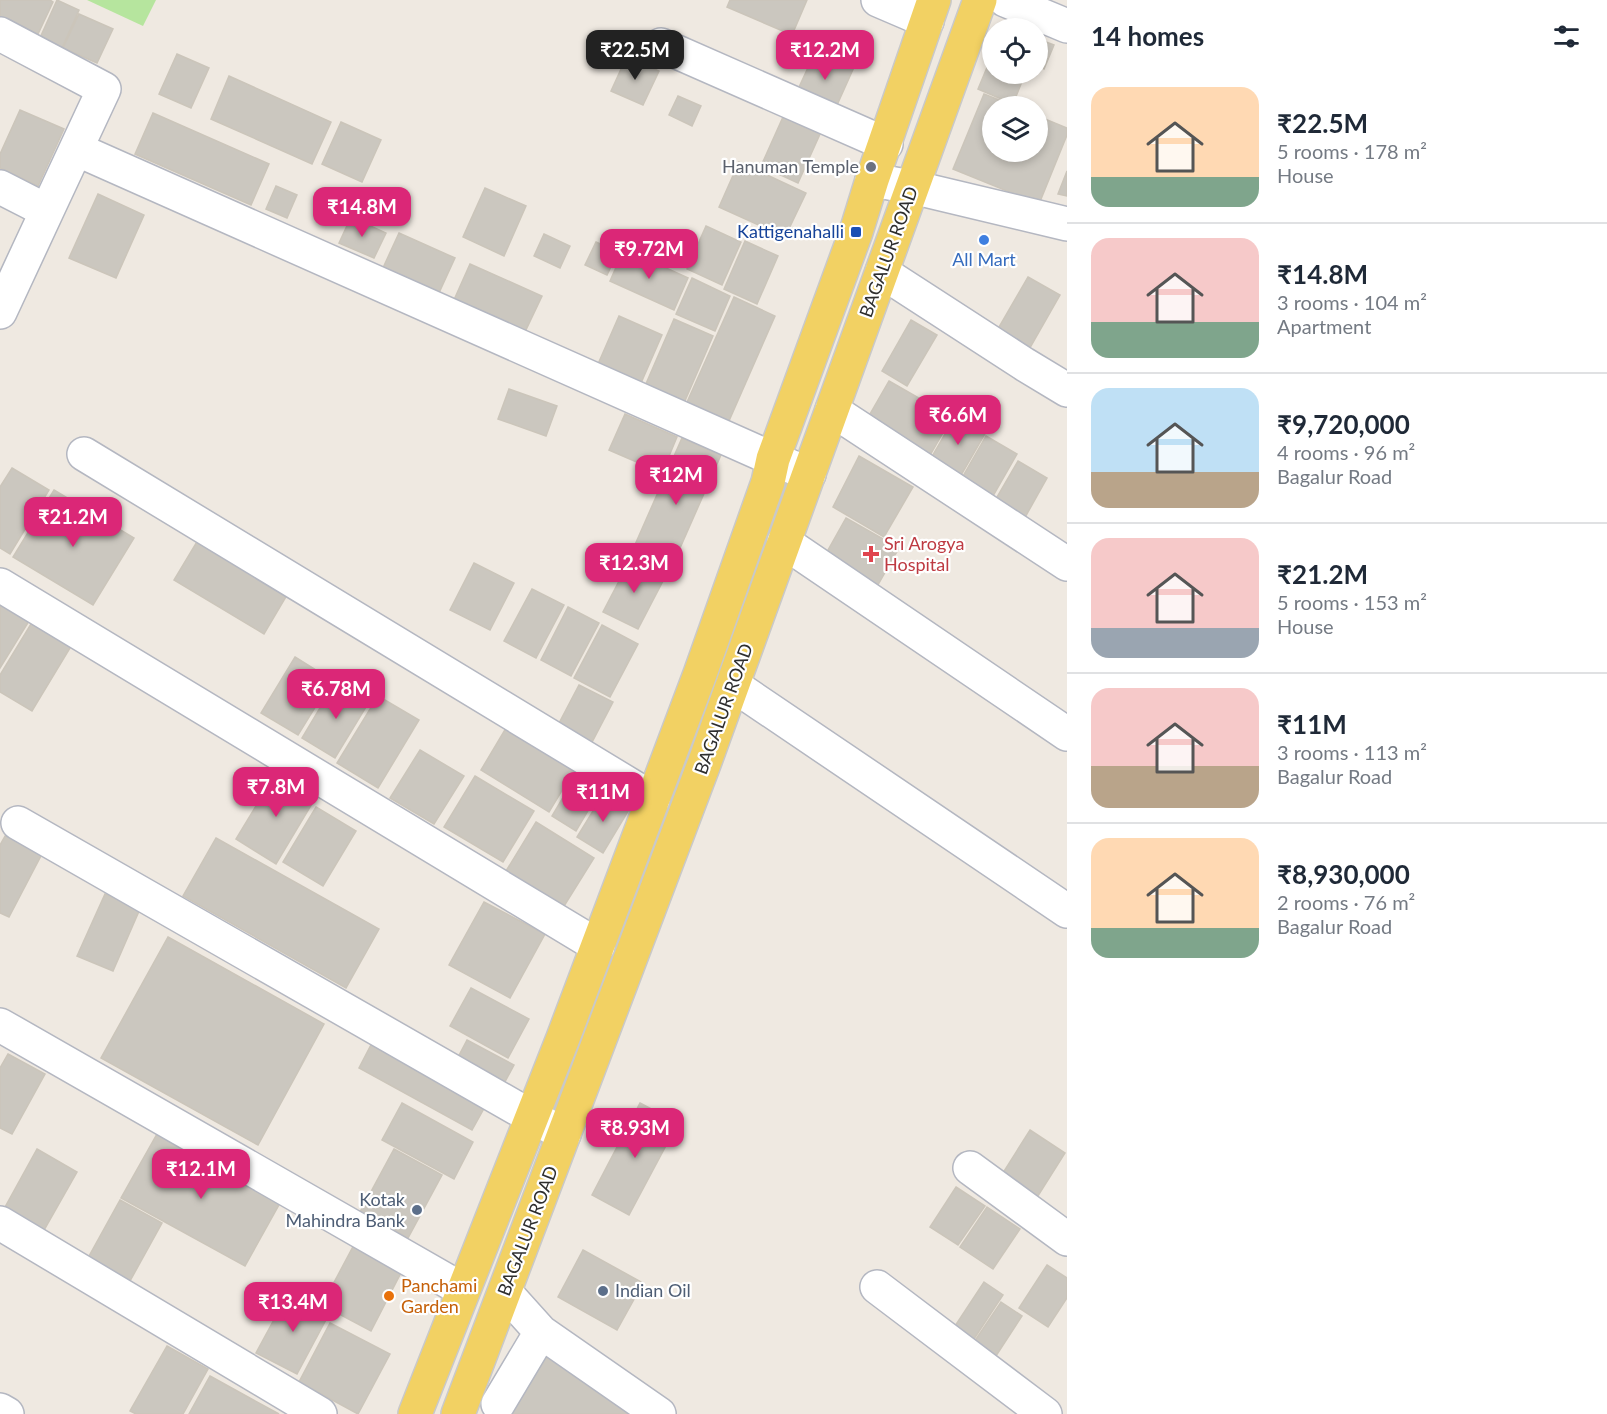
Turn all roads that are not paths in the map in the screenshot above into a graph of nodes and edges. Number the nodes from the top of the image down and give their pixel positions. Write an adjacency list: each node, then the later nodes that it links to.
1 (878, 0): 4 (street)
2 (980, 0): 12 (main road, BAGALUR ROAD)
3 (1005, 0): 5 (street)
4 (930, 11): 8 (main road, BAGALUR ROAD)
5 (1067, 26)
6 (0, 34): 9 (street)
7 (662, 45): 8 (street)
8 (886, 144): 10 (main road, BAGALUR ROAD)
9 (76, 149): 13 (street); 20 (street)
10 (872, 180): 12 (street); 20 (main road, BAGALUR ROAD)
11 (0, 187): 13 (street)
12 (912, 188): 14 (street); 15 (main road, BAGALUR ROAD)
13 (47, 211): 16 (street)
14 (1067, 224)
15 (882, 272): 17 (street); 18 (main road, BAGALUR ROAD)
16 (0, 312)
17 (1067, 390)
18 (832, 410): 21 (main road, BAGALUR ROAD); 23 (street)
19 (84, 454): 27 (street)
20 (772, 459): 21 (street); 27 (main road, BAGALUR ROAD)
21 (809, 474): 22 (main road, BAGALUR ROAD)
22 (784, 542): 25 (main road, BAGALUR ROAD); 26 (street)
23 (1067, 564)
24 (0, 585): 30 (street)
25 (733, 685): 29 (street); 33 (main road, BAGALUR ROAD)
26 (1067, 734)
27 (653, 799): 30 (main road, BAGALUR ROAD)
28 (18, 823): 32 (street)
29 (1067, 911)
30 (598, 946): 32 (main road, BAGALUR ROAD)
31 (0, 1025): 38 (street)
32 (532, 1117): 33 (street); 38 (main road, BAGALUR ROAD)
33 (564, 1134): 39 (main road, BAGALUR ROAD)
34 (970, 1168): 36 (street)
35 (0, 1223): 44 (street)
36 (1067, 1239)
37 (877, 1287): 48 (street)
38 (464, 1290): 45 (main road, BAGALUR ROAD)
39 (505, 1292): 40 (street); 46 (main road, BAGALUR ROAD)
40 (541, 1332): 41 (street); 47 (street)
41 (498, 1404)
42 (0, 1410): 43 (street)
43 (7, 1414)
44 (320, 1414)
45 (415, 1414)
46 (459, 1414)
47 (659, 1414)
48 (1045, 1414)

